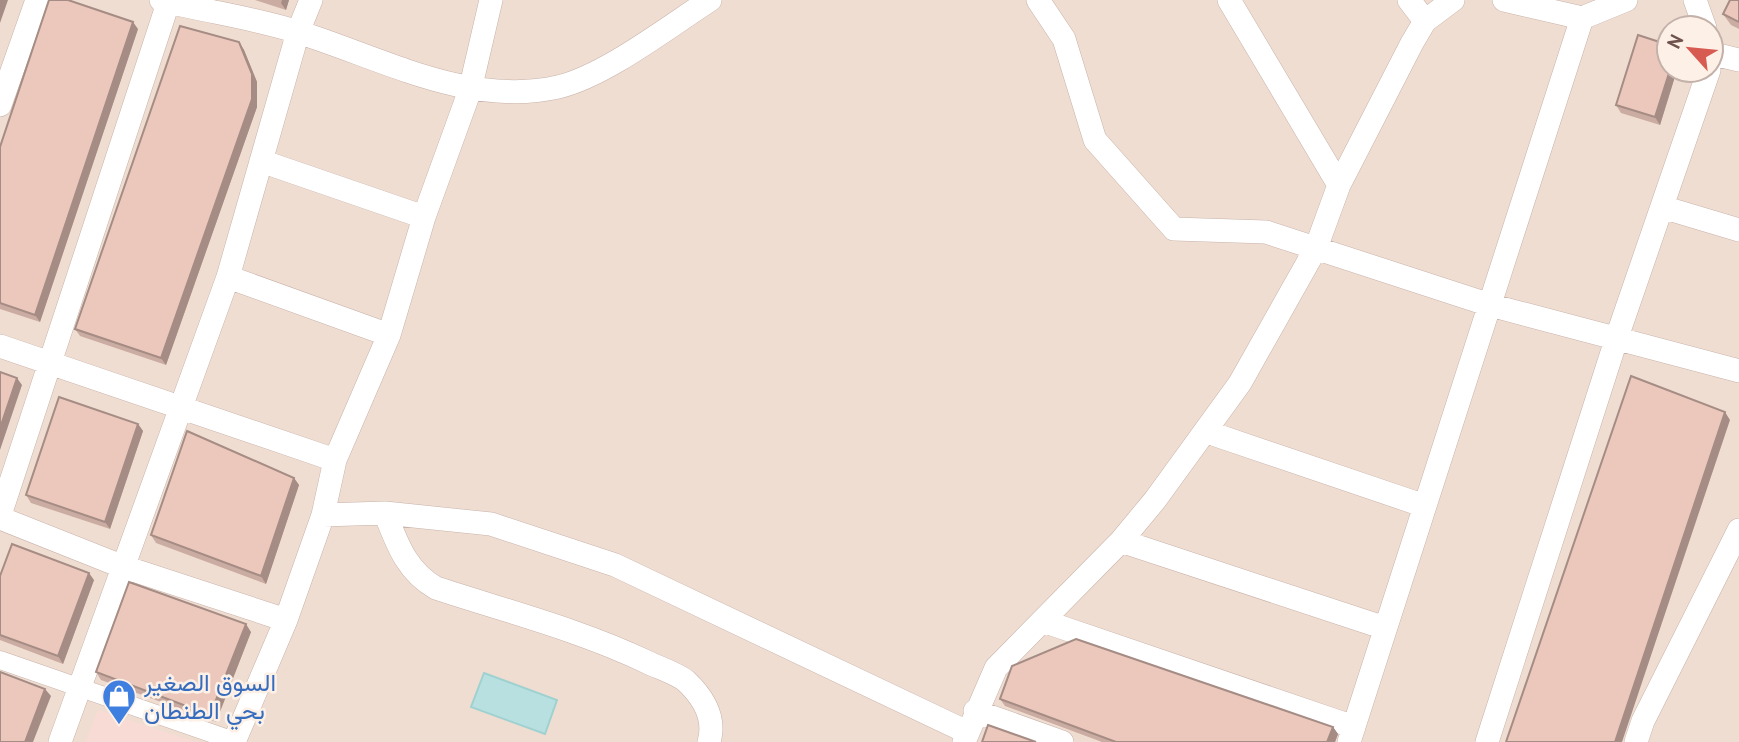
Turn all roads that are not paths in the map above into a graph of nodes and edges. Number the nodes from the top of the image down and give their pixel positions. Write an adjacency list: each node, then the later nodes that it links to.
1 (37, 0): 17 (street)
2 (311, 0): 14 (street)
3 (491, 0): 16 (street)
4 (710, 0): 16 (street)
5 (1038, 0): 23 (street)
6 (1229, 0): 19 (street)
7 (1409, 0): 13 (street)
8 (1453, 0): 13 (street)
9 (1504, 0): 12 (street)
10 (1626, 0): 12 (street)
11 (166, 1): 14 (street); 29 (street)
12 (1582, 18): 25 (street)
13 (1425, 21): 19 (street)
14 (298, 32): 16 (street); 18 (street)
15 (1702, 84): 20 (street)
16 (470, 90): 21 (street)
17 (0, 105)
18 (261, 161): 21 (street); 24 (street)
19 (1339, 185): 23 (street)
20 (1662, 207): 22 (street); 27 (street)
21 (424, 217): 26 (street)
22 (1739, 230)
23 (1316, 248): 25 (street); 32 (street)
24 (228, 276): 26 (street); 31 (street)
25 (1490, 305): 27 (street); 34 (street)
26 (389, 335): 33 (street)
27 (1618, 337): 30 (street); 52 (street)
28 (0, 346): 29 (street)
29 (48, 362): 31 (street); 37 (street)
30 (1739, 372)
31 (180, 406): 33 (street); 40 (street)
32 (1207, 432): 34 (street); 39 (street)
33 (335, 460): 36 (street)
34 (1425, 506): 43 (street)
35 (384, 513): 36 (street); 46 (street); 50 (street)
36 (323, 515): 41 (street)
37 (0, 516): 40 (street)
38 (1739, 530): 53 (street)
39 (1121, 541): 42 (street); 43 (street)
40 (121, 566): 41 (street); 45 (street)
41 (286, 620): 48 (street)
42 (1043, 621): 46 (street); 47 (street)
43 (1385, 628): 47 (street)
44 (0, 660): 45 (street)
45 (81, 689): 48 (street); 49 (street)
46 (969, 728): 51 (street)
47 (1351, 734)
48 (234, 741)
49 (60, 742)
50 (709, 742)
51 (1062, 742)
52 (1487, 742)
53 (1636, 742)

